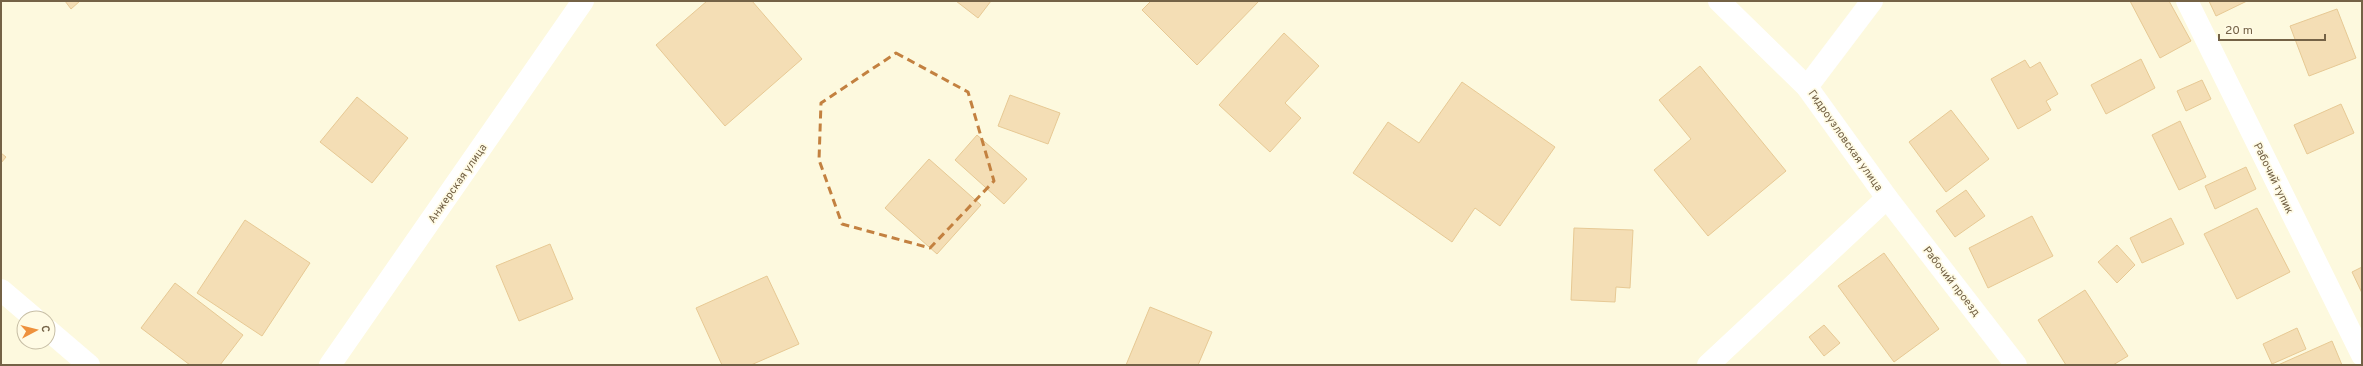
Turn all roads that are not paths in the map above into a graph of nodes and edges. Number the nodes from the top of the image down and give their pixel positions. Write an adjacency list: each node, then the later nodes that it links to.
1 (583, 1): 12 (street, Анжерская улица)
2 (1719, 1): 5 (street)
3 (1872, 1): 5 (street, Гидроузловская улица)
4 (2187, 1): 10 (street, Рабочий тупик)
5 (1808, 87): 6 (street, Гидроузловская улица)
6 (1887, 198): 13 (street, Гидроузловская улица); 14 (street, Рабочий проезд)
7 (1, 290): 8 (street)
8 (25, 310)
9 (56, 337): 11 (street)
10 (2362, 355)
11 (89, 365)
12 (330, 365)
13 (1708, 365)
14 (2016, 365)

